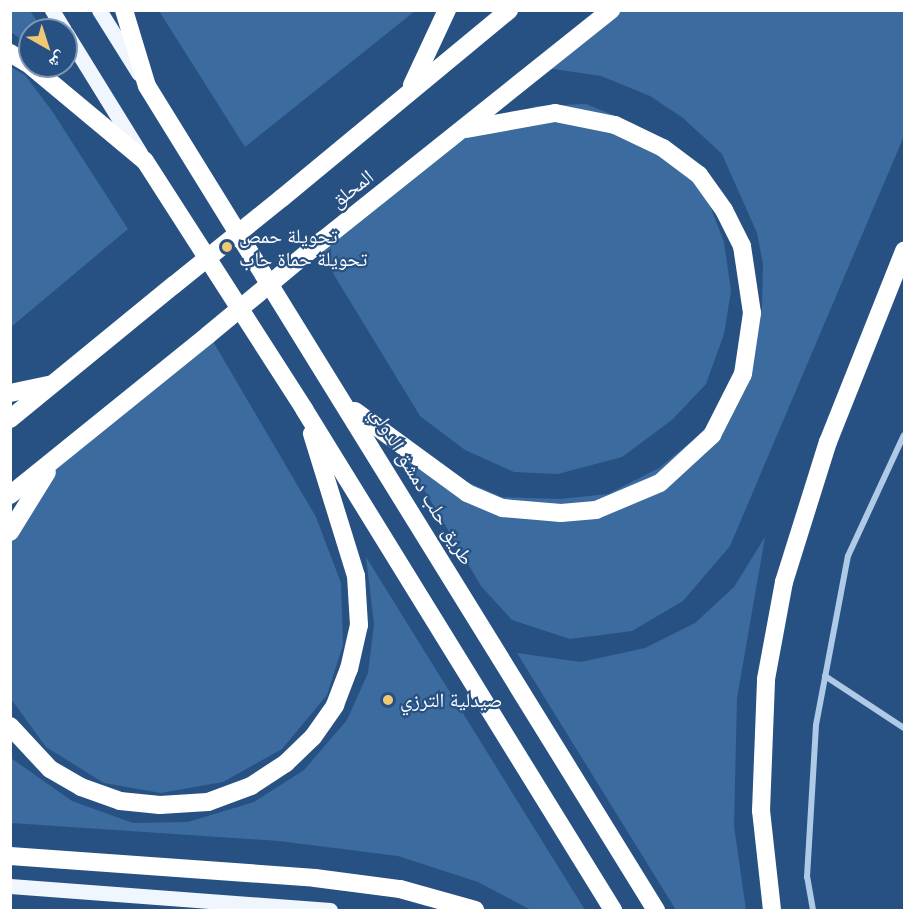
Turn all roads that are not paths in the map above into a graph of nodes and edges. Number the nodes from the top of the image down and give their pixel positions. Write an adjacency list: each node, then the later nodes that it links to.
1 (99, 10): 8 (main road)
2 (124, 10): 8 (highway, طريق حلب دمشق الدولي)
3 (447, 10): 9 (highway)
4 (509, 10): 9 (highway, المحلق)
5 (610, 10): 10 (highway, المحلق)
6 (78, 53): 11 (main road)
7 (45, 78): 11 (highway)
8 (147, 86): 15 (highway, طريق حلب دمشق الدولي)
9 (410, 89): 13 (highway, المحلق, bridge)
10 (466, 129): 15 (highway); 19 (highway, المحلق, bridge)
11 (145, 161): 16 (highway)
12 (904, 251): 31 (highway)
13 (51, 385): 14 (highway); 17 (highway, المحلق)
14 (10, 393)
15 (347, 406): 30 (highway, طريق حلب دمشق الدولي)
16 (304, 410): 23 (highway); 29 (highway)
17 (10, 419)
18 (904, 435): 22 (street)
19 (54, 459): 20 (highway, المحلق); 21 (highway)
20 (10, 495)
21 (10, 532)
22 (825, 676): 24 (street); 32 (street)
23 (10, 726)
24 (904, 728)
25 (10, 856): 28 (highway)
26 (10, 886): 27 (main road)
27 (330, 910)
28 (475, 910)
29 (613, 910)
30 (656, 910)
31 (772, 910)
32 (813, 910)

